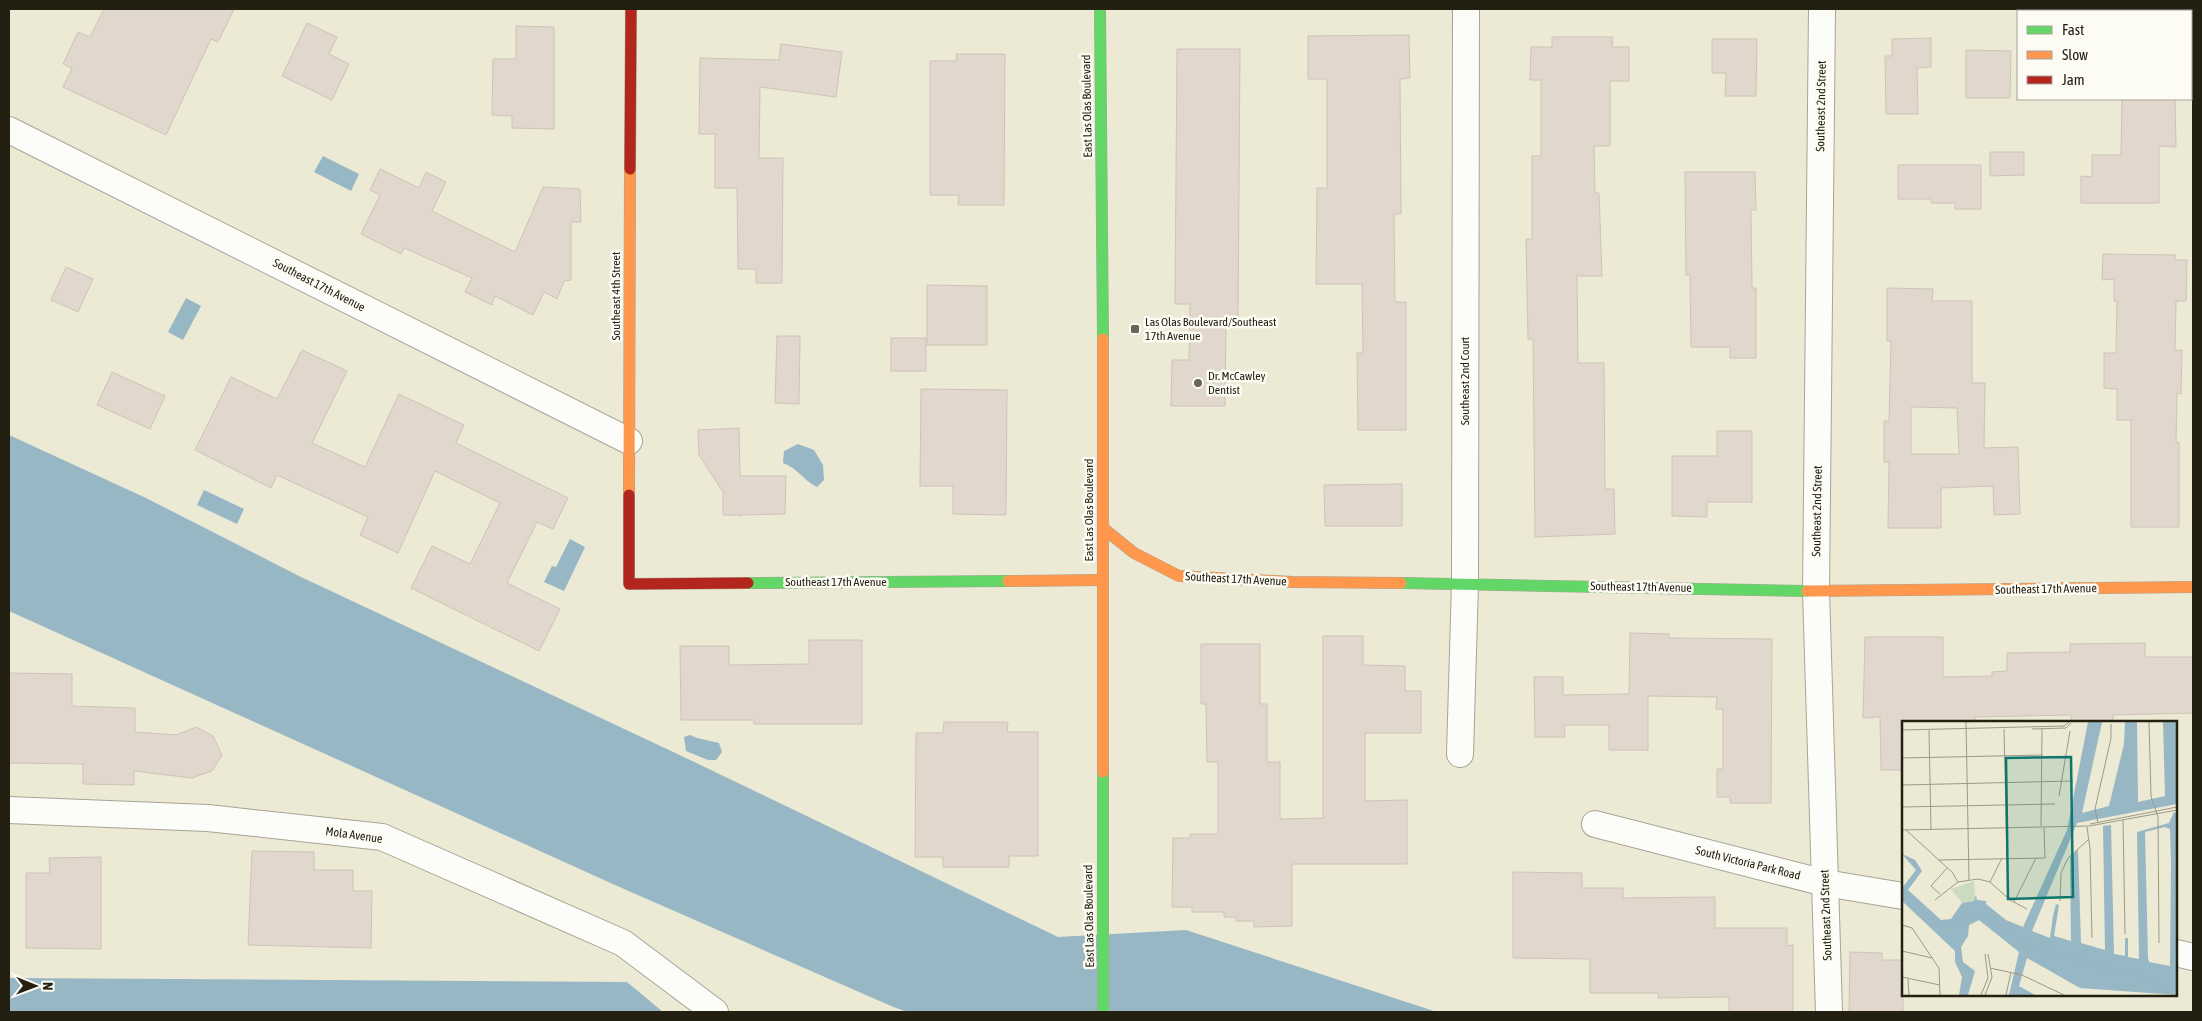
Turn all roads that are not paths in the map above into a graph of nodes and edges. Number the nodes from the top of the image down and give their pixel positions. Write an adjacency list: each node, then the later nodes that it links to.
1 (631, 9): 6 (street, Southeast 4th Street)
2 (1100, 9): 7 (street, East Las Olas Boulevard)
3 (1466, 9): 9 (street, Southeast 2nd Court)
4 (1822, 9): 12 (street, Southeast 2nd Street)
5 (9, 130): 6 (street, Southeast 17th Avenue)
6 (629, 441): 10 (street, Southeast 4th Street)
7 (1103, 528): 8 (street, East Las Olas Boulevard); 9 (street, Southeast 17th Avenue)
8 (1103, 580): 10 (street, Southeast 17th Avenue); 21 (street, East Las Olas Boulevard)
9 (1465, 583): 12 (street, Southeast 17th Avenue); 13 (street, Southeast 2nd Court)
10 (629, 584)
11 (2193, 587): 12 (street, Southeast 17th Avenue)
12 (1816, 591): 16 (street, Southeast 2nd Street)
13 (1460, 754)
14 (9, 810): 20 (street, Mola Avenue)
15 (1595, 824): 16 (street, South Victoria Park Road)
16 (1826, 883): 17 (street, South Victoria Park Road); 22 (street, Southeast 2nd Street)
17 (1902, 896)
18 (2177, 953): 19 (street)
19 (2193, 957)
20 (715, 1012)
21 (1104, 1012)
22 (1829, 1012)

